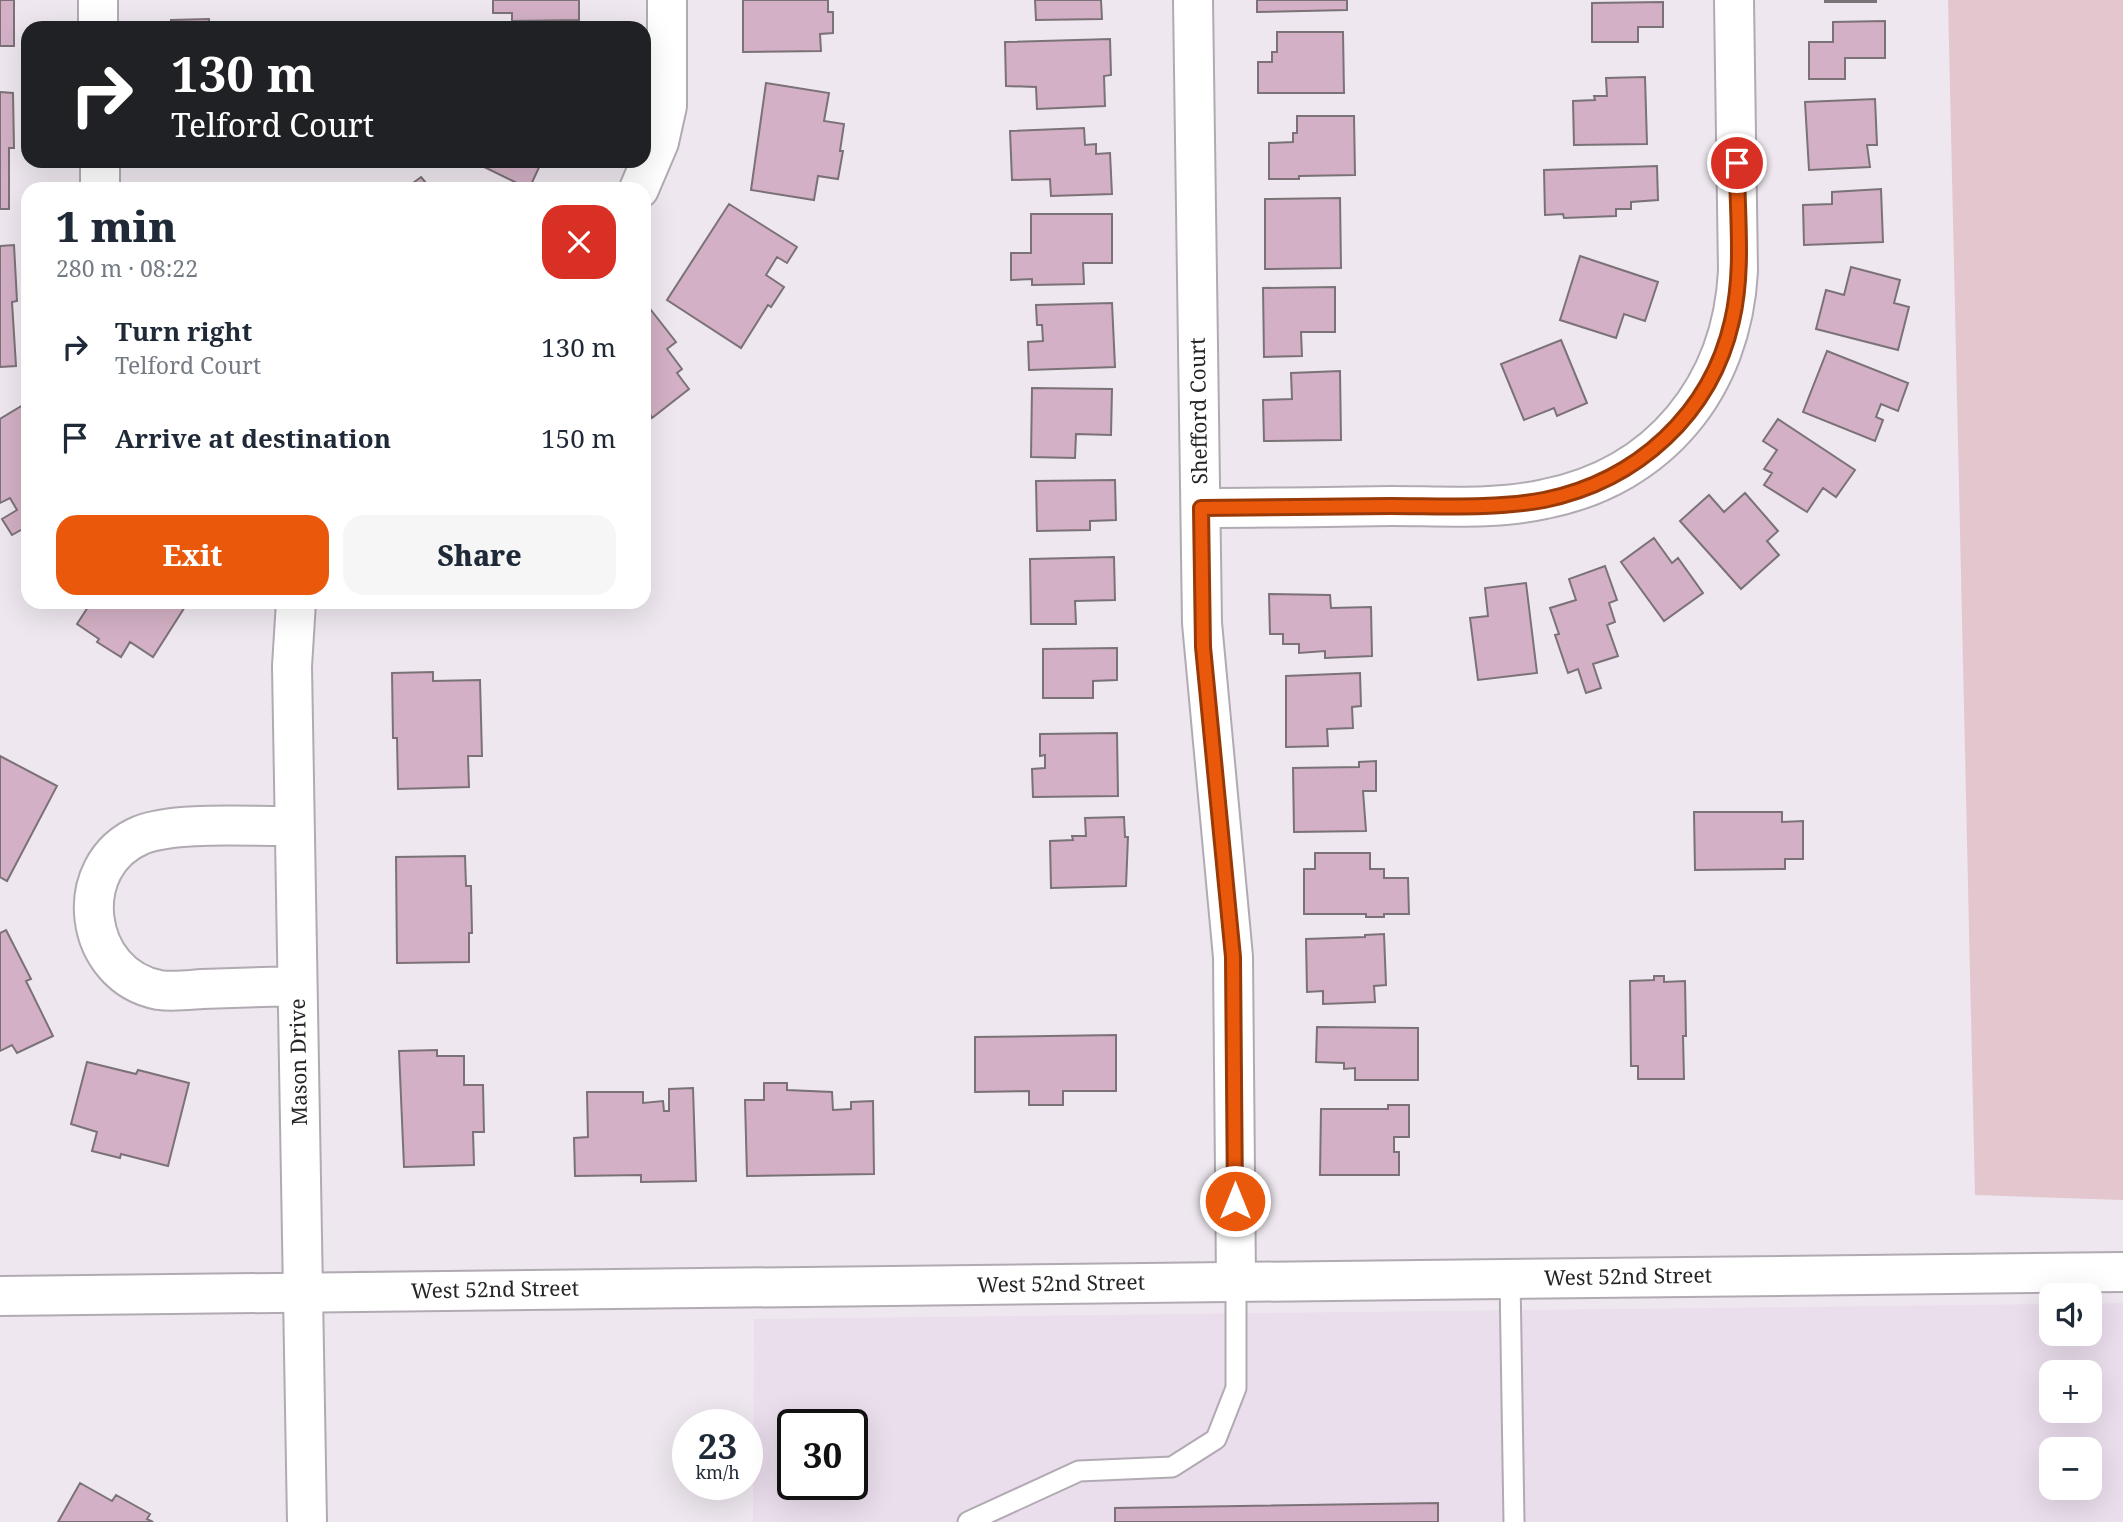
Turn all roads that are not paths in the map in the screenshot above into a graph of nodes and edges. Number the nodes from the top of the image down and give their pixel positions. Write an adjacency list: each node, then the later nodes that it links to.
1 (98, 0): 5 (street)
2 (667, 0): 6 (street)
3 (1193, 0): 7 (street, Shefford Court)
4 (1734, 0): 7 (street)
5 (98, 21)
6 (651, 161)
7 (1201, 508): 13 (street, Shefford Court)
8 (296, 609): 9 (street, Mason Drive)
9 (294, 826): 10 (street, Mason Drive); 10 (street)
10 (298, 986): 14 (street, Mason Drive)
11 (2123, 1272): 12 (street, West 52nd Street)
12 (1510, 1279): 13 (street, West 52nd Street); 18 (lane)
13 (1236, 1282): 14 (street, West 52nd Street); 17 (lane)
14 (302, 1293): 15 (street, West 52nd Street); 16 (street, Mason Drive)
15 (0, 1296)
16 (307, 1522)
17 (968, 1522)
18 (1514, 1522)

